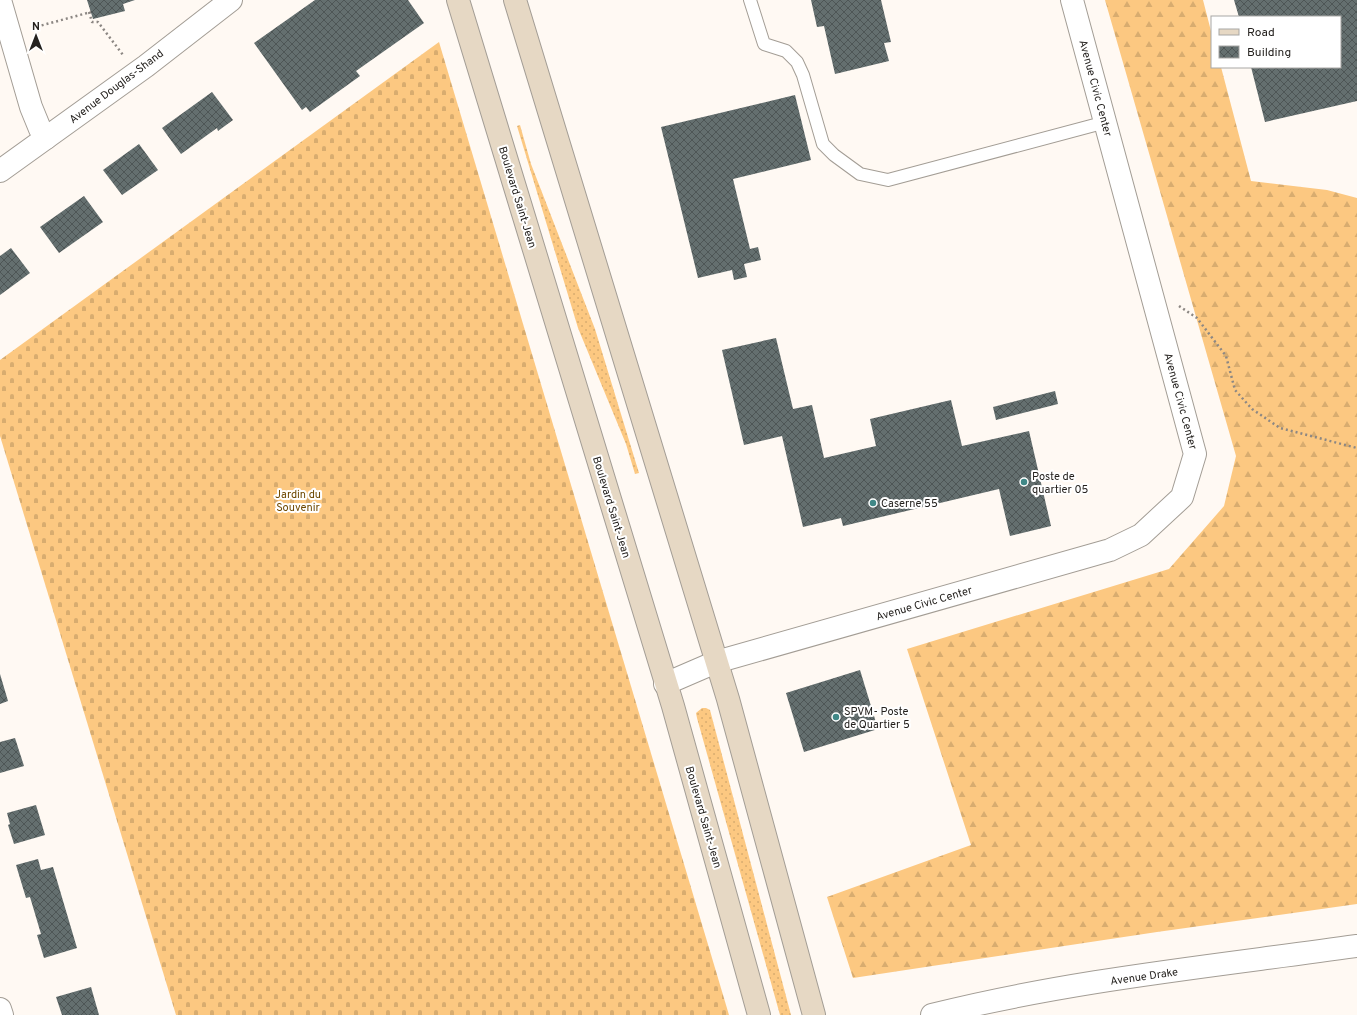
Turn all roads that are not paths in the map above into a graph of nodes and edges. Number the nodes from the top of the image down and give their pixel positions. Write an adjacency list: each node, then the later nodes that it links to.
1 (0, 0): 8 (street)
2 (231, 0): 8 (street, Avenue Douglas-Shand)
3 (458, 0): 11 (main road, Boulevard Saint-Jean)
4 (515, 0): 10 (main road)
5 (750, 0): 7 (lane)
6 (1072, 0): 7 (street, Avenue Civic Center)
7 (1106, 122): 10 (street, Avenue Civic Center)
8 (46, 138): 9 (street, Avenue Douglas-Shand)
9 (0, 171)
10 (716, 662): 11 (street, Avenue Civic Center); 16 (main road)
11 (665, 684): 15 (main road, Boulevard Saint-Jean)
12 (1357, 946): 17 (street, Avenue Drake)
13 (0, 1009): 14 (street)
14 (2, 1015)
15 (759, 1015)
16 (814, 1015)
17 (932, 1015)

